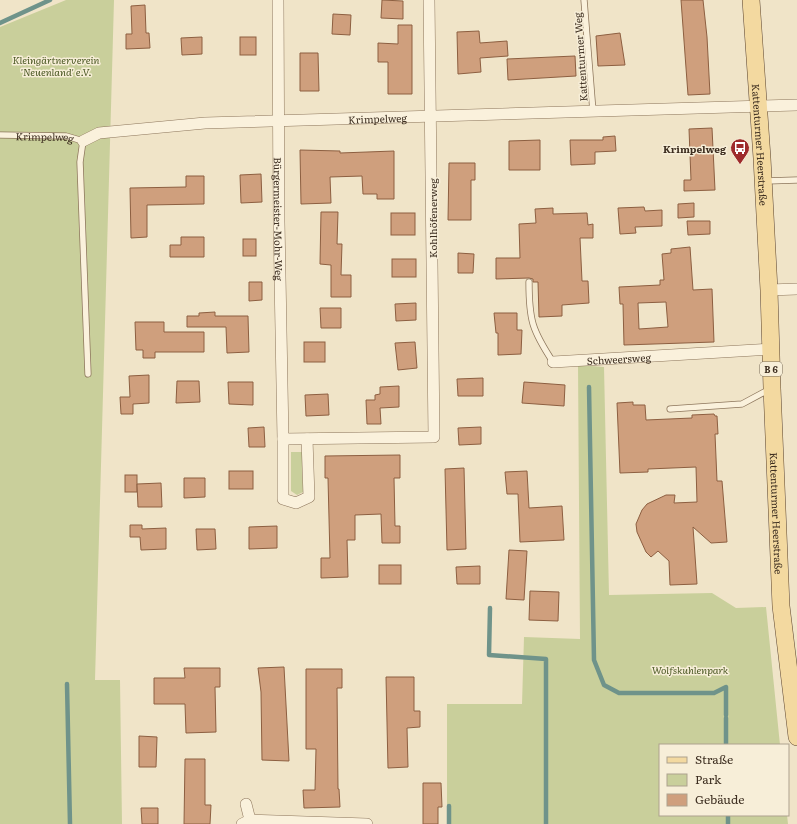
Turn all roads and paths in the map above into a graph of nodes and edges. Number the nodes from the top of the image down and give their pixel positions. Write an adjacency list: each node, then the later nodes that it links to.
1 (278, 0): 9 (street, Bürgermeister-Mohr-Weg)
2 (429, 0): 8 (street, Kohlhöfenerweg)
3 (584, 0): 7 (lane, Kattenturmer Weg)
4 (751, 0): 6 (main road, Kattenturmer Heerstraße / B 6)
5 (797, 105): 6 (street, Krimpelweg)
6 (759, 106): 7 (street, Krimpelweg); 13 (main road, Kattenturmer Heerstraße / B 6)
7 (593, 112): 8 (street, Krimpelweg)
8 (432, 117): 9 (street, Krimpelweg); 23 (street, Kohlhöfenerweg)
9 (280, 120): 11 (street, Krimpelweg); 22 (street, Bürgermeister-Mohr-Weg)
10 (0, 135): 11 (lane, Krimpelweg)
11 (83, 141): 19 (lane)
12 (797, 180): 13 (lane)
13 (764, 181): 16 (main road, Kattenturmer Heerstraße / B 6)
14 (529, 282): 18 (lane, Schweersweg)
15 (797, 289): 16 (street)
16 (769, 290): 17 (main road, Kattenturmer Heerstraße / B 6)
17 (771, 349): 18 (street, Schweersweg); 20 (main road, Kattenturmer Heerstraße / B 6)
18 (553, 362)
19 (88, 374)
20 (772, 388): 21 (lane); 24 (main road, Kattenturmer Heerstraße / B 6)
21 (670, 409)
22 (283, 439): 23 (street); 23 (street, Bürgermeister-Mohr-Weg)
23 (307, 439)
24 (797, 737)
25 (246, 804): 26 (street)
26 (246, 822): 27 (street)
27 (367, 824)

